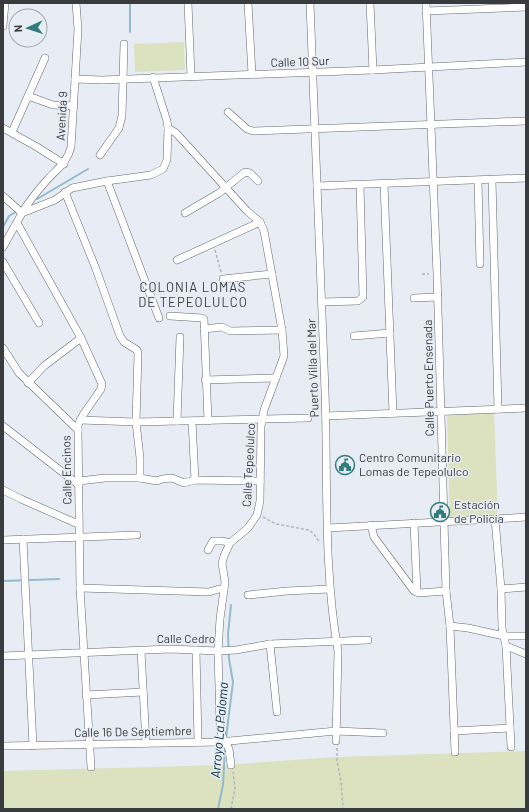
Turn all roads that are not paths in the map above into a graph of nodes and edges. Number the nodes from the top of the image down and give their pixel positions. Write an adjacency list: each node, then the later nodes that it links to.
1 (5, 3): 10 (street)
2 (76, 3): 20 (street, Avenida 9)
3 (188, 3): 18 (street)
4 (248, 3): 17 (street)
5 (310, 3): 16 (street, Puerto Villa del Mar)
6 (370, 3): 15 (street)
7 (426, 3): 9 (street, Calle Puerto Ensenada)
8 (526, 7): 9 (street)
9 (426, 11): 14 (street, Calle Puerto Ensenada)
10 (3, 26)
11 (124, 44): 21 (street)
12 (45, 58): 22 (street)
13 (526, 62): 14 (street, Calle 10 Sur)
14 (428, 67): 15 (street, Calle 10 Sur); 26 (street, Calle Puerto Ensenada)
15 (373, 70): 16 (street, Calle 10 Sur)
16 (312, 73): 17 (street, Calle 10 Sur); 29 (street, Puerto Villa del Mar)
17 (252, 74): 18 (street, Calle 10 Sur)
18 (191, 76): 19 (street, Calle 10 Sur)
19 (153, 77): 21 (street, Calle 10 Sur); 28 (street)
20 (75, 79): 21 (street, Calle 10 Sur); 23 (street, Avenida 9)
21 (124, 79): 31 (street)
22 (28, 96): 23 (street); 30 (street)
23 (74, 106): 32 (street, Avenida 9)
24 (228, 112): 29 (street)
25 (526, 121): 26 (street)
26 (431, 125): 29 (street); 38 (street, Calle Puerto Ensenada)
27 (3, 128): 30 (street)
28 (168, 128): 35 (street); 42 (street)
29 (314, 130): 41 (street, Puerto Villa del Mar)
30 (12, 132): 32 (street)
31 (100, 155)
32 (64, 164): 45 (street, Avenida 9)
33 (526, 178): 34 (street)
34 (492, 180): 37 (street); 72 (street)
35 (107, 181): 43 (street); 59 (street)
36 (258, 181): 42 (street)
37 (478, 181): 38 (street); 52 (street)
38 (434, 182): 39 (street); 55 (street, Calle Puerto Ensenada)
39 (384, 184): 40 (street); 63 (street)
40 (360, 185): 41 (street); 57 (street)
41 (317, 186): 57 (street, Puerto Villa del Mar)
42 (227, 187): 46 (street); 47 (street)
43 (65, 192): 45 (street); 81 (street)
44 (3, 196): 45 (street)
45 (22, 213): 48 (street, Avenida 9)
46 (185, 213)
47 (260, 222): 50 (street); 53 (street, Calle Tepeolulco)
48 (17, 223): 49 (street, Avenida 9); 66 (street, Calle Encinos)
49 (3, 247)
50 (177, 260)
51 (3, 262): 60 (street)
52 (480, 264)
53 (272, 274): 54 (street); 62 (street, Calle Tepeolulco)
54 (223, 279)
55 (438, 297): 56 (street); 73 (street, Calle Puerto Ensenada)
56 (414, 298)
57 (322, 302): 75 (street, Puerto Villa del Mar)
58 (170, 316): 61 (street)
59 (159, 318)
60 (39, 323)
61 (204, 329): 62 (street); 69 (street)
62 (282, 330): 68 (street, Calle Tepeolulco)
63 (390, 333): 64 (street); 74 (street)
64 (354, 336)
65 (180, 337): 79 (street)
66 (81, 338): 70 (street); 77 (street, Calle Encinos)
67 (3, 348): 70 (street)
68 (276, 378): 69 (street); 78 (street, Calle Tepeolulco)
69 (206, 380): 80 (street)
70 (28, 383): 84 (street)
71 (526, 408): 72 (street)
72 (498, 409): 73 (street)
73 (441, 411): 74 (street); 92 (street, Calle Puerto Ensenada)
74 (393, 413): 75 (street)
75 (326, 416): 96 (street, Puerto Villa del Mar)
76 (308, 418): 78 (street)
77 (80, 420): 81 (street); 84 (street, Calle Encinos)
78 (262, 420): 80 (street); 87 (street, Calle Tepeolulco)
79 (177, 421): 81 (street); 82 (street)
80 (208, 421): 82 (street)
81 (136, 422): 85 (street)
82 (192, 422): 86 (street)
83 (3, 426): 88 (street)
84 (78, 430): 88 (street, Calle Encinos)
85 (140, 478): 86 (street); 88 (street)
86 (195, 480): 87 (street)
87 (260, 481): 101 (street, Calle Tepeolulco)
88 (79, 483): 94 (street, Calle Encinos)
89 (3, 490): 94 (street)
90 (526, 516): 91 (street)
91 (495, 519): 92 (street); 107 (street)
92 (443, 522): 93 (street); 108 (street, Calle Puerto Ensenada)
93 (414, 523): 95 (street); 109 (street)
94 (78, 524): 98 (street, Calle Encinos)
95 (371, 525): 96 (street); 109 (street)
96 (328, 528): 106 (street, Puerto Villa del Mar)
97 (137, 535): 98 (street)
98 (78, 537): 99 (street); 104 (street, Calle Encinos)
99 (23, 538): 100 (street); 124 (street)
100 (3, 540)
101 (230, 543): 102 (street); 105 (street, Calle Tepeolulco)
102 (208, 550)
103 (526, 587): 107 (street)
104 (80, 588): 105 (street); 121 (street, Calle Encinos)
105 (224, 589): 120 (street, Calle Tepeolulco)
106 (330, 589): 110 (street); 115 (street, Puerto Villa del Mar)
107 (501, 589): 112 (street)
108 (446, 591): 109 (street); 111 (street, Calle Puerto Ensenada)
109 (417, 592)
110 (248, 595)
111 (450, 626): 112 (street); 130 (street, Calle Puerto Ensenada)
112 (504, 636): 113 (street); 117 (street)
113 (526, 636)
114 (368, 640): 115 (street, Calle Cedro)
115 (336, 641): 116 (street, Calle Cedro); 129 (street, Puerto Villa del Mar)
116 (270, 644): 120 (street, Calle Cedro); 127 (street)
117 (506, 646): 122 (street); 128 (street)
118 (196, 650): 119 (street, Calle Cedro); 120 (street, Calle Cedro); 133 (street)
119 (141, 651): 121 (street, Calle Cedro); 125 (street)
120 (218, 651): 134 (street, Calle Tepeolulco)
121 (84, 653): 124 (street, Calle Cedro); 126 (street, Calle Encinos)
122 (526, 654)
123 (3, 656): 124 (street, Calle Cedro)
124 (29, 656): 138 (street)
125 (143, 692): 126 (street); 135 (street)
126 (86, 694): 136 (street, Calle Encinos)
127 (277, 712)
128 (510, 728): 130 (street); 139 (street)
129 (336, 731): 131 (street, Calle 16 De Septiembre); 132 (street, Puerto Villa del Mar); 134 (street, Calle 16 De Septiembre)
130 (454, 731): 140 (street, Calle Puerto Ensenada)
131 (383, 733)
132 (336, 741)
133 (198, 742): 134 (street, Calle 16 De Septiembre); 135 (street, Calle 16 De Septiembre)
134 (225, 742): 141 (street, Calle Tepeolulco)
135 (146, 743): 136 (street, Calle 16 De Septiembre)
136 (89, 744): 138 (street, Calle 16 De Septiembre); 142 (street, Calle Encinos)
137 (3, 746): 138 (street, Calle 16 De Septiembre)
138 (33, 746)
139 (511, 747)
140 (455, 752)
141 (231, 765)
142 (91, 767)

